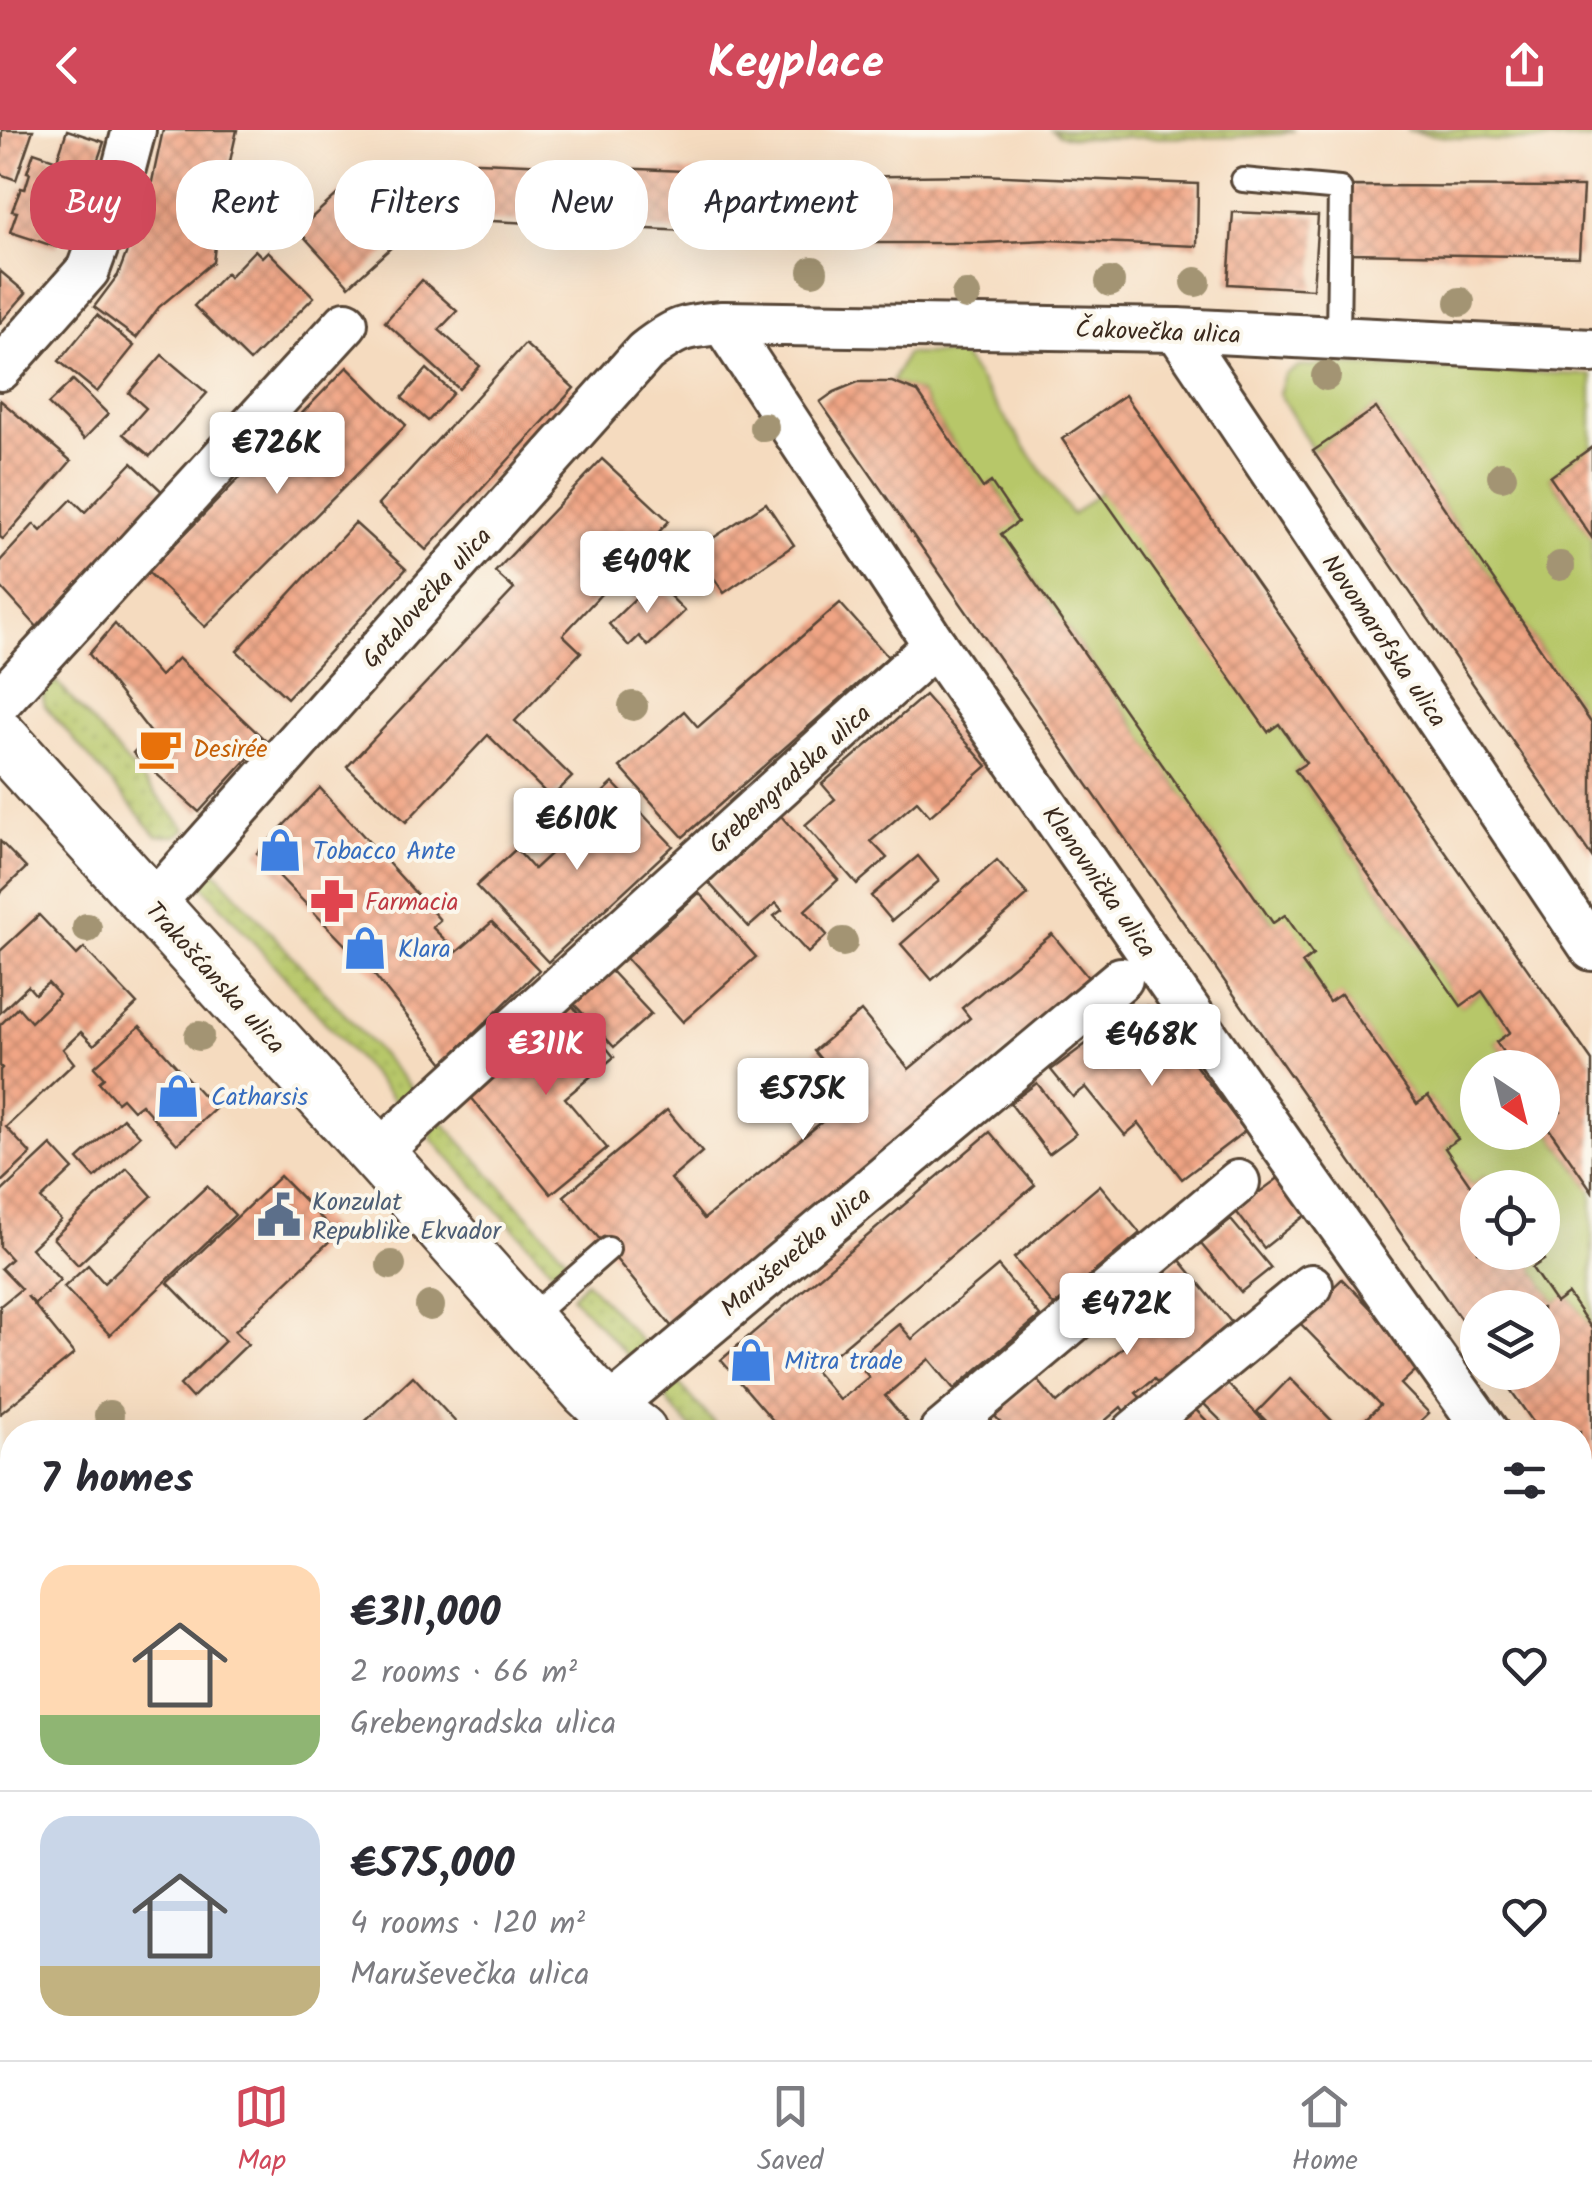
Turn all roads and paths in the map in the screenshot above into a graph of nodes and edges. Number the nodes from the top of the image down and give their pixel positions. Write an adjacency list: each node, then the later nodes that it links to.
1 (134, 130): 8 (street)
2 (1243, 180): 6 (lane)
3 (346, 323): 10 (street)
4 (723, 323): 5 (street, Čakovečka ulica); 9 (street, Klenovnička ulica); 12 (street, Gotalovečka ulica)
5 (1177, 330): 6 (street, Čakovečka ulica); 13 (street, Novomarofska ulica)
6 (1338, 338): 7 (street, Čakovečka ulica)
7 (1592, 351)
8 (0, 369)
9 (935, 645): 15 (street, Grebengradska ulica); 24 (street, Klenovnička ulica)
10 (0, 701)
11 (0, 738): 12 (street, Trakošćanska ulica)
12 (151, 906): 15 (street, Trakošćanska ulica)
13 (1592, 949)
14 (1121, 979): 21 (street, Maruševečka ulica)
15 (377, 1154): 19 (street, Trakošćanska ulica)
16 (1238, 1182): 22 (street)
17 (608, 1249): 19 (lane)
18 (1311, 1286): 23 (street)
19 (526, 1322): 20 (street, Trakošćanska ulica)
20 (622, 1420)
21 (624, 1420)
22 (969, 1420)
23 (1149, 1420)
24 (1477, 1420)

